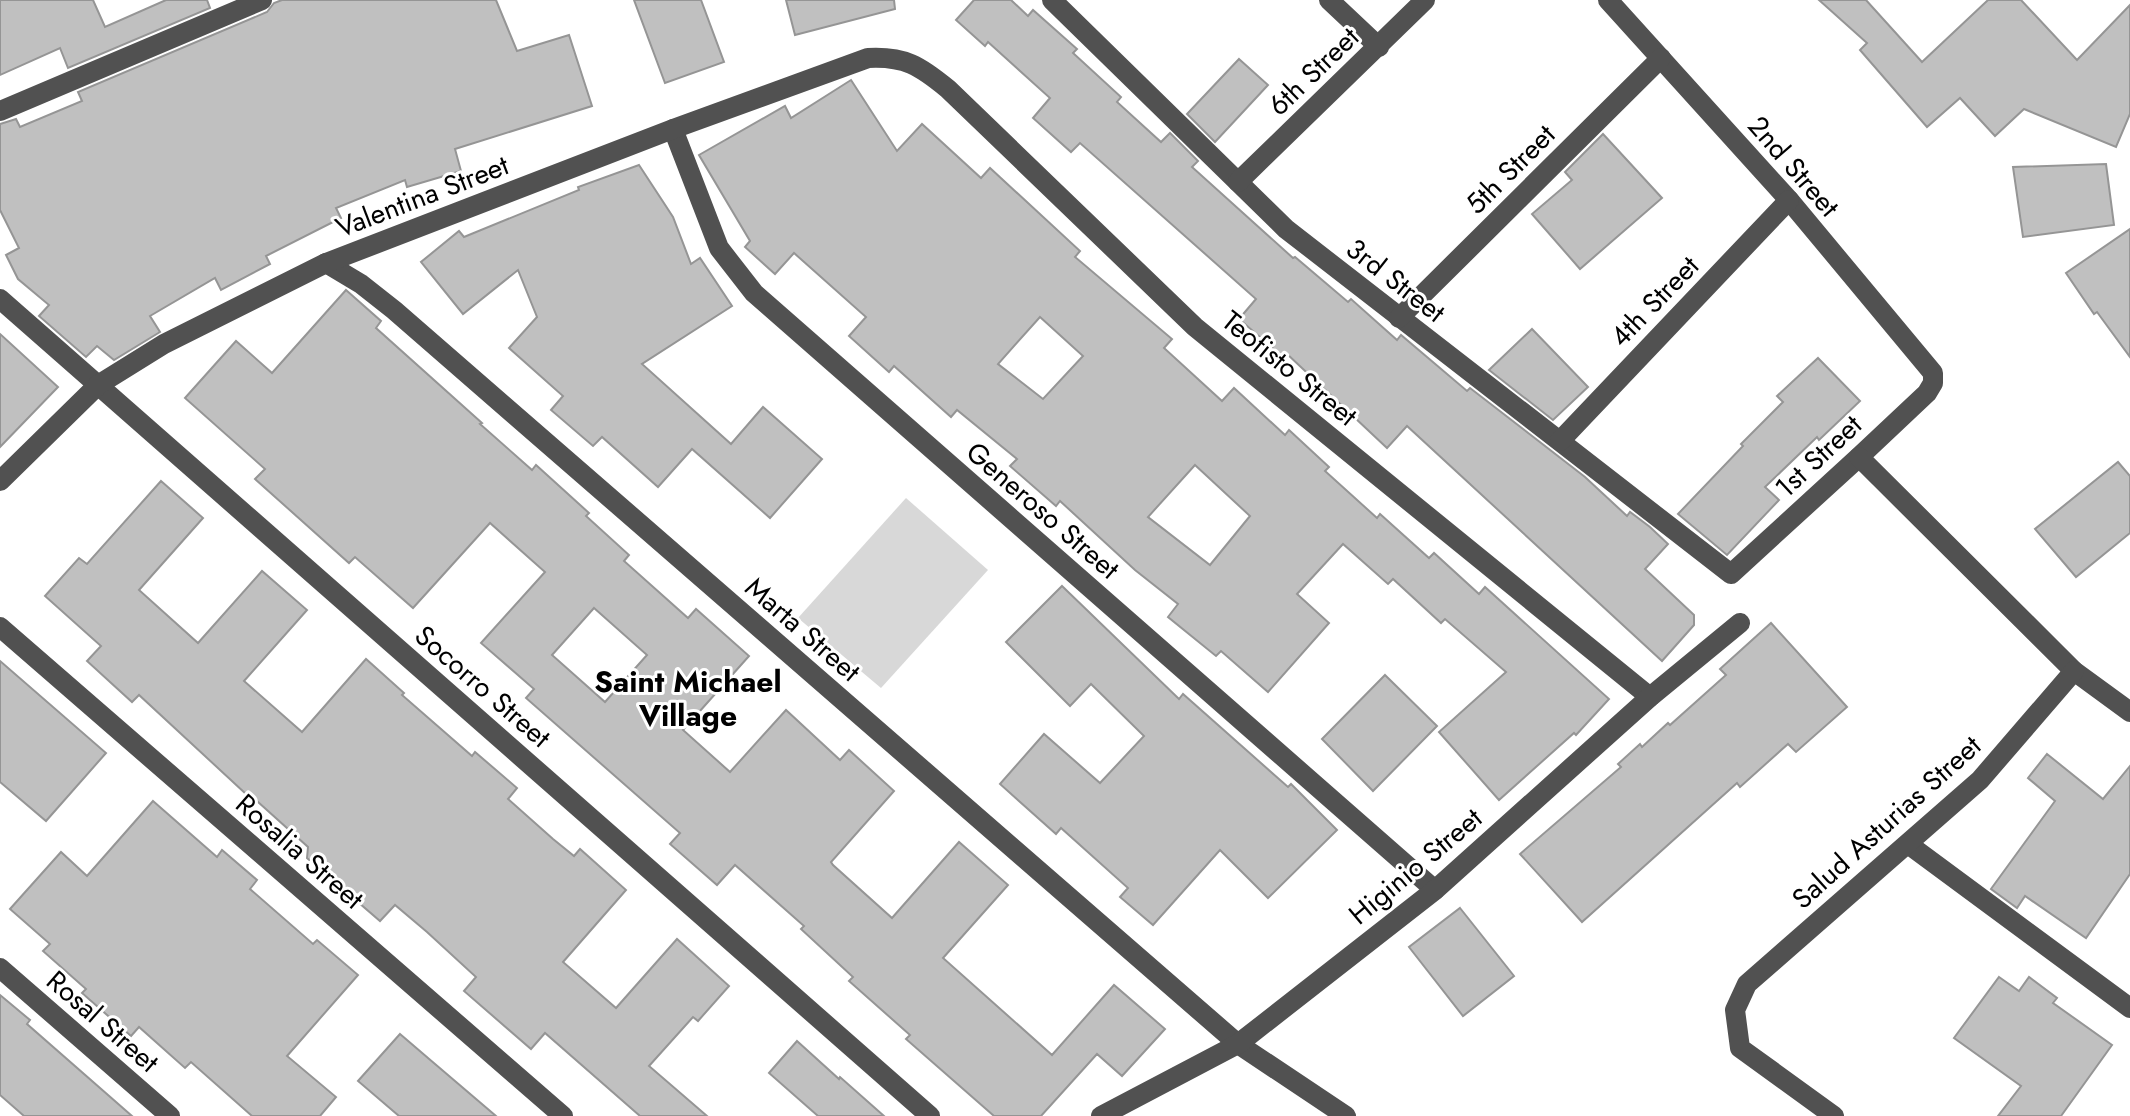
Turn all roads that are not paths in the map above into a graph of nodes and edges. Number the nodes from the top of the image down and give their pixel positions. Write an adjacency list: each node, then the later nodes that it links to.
1 (262, 0): 9 (street)
2 (1052, 0): 11 (street, 3rd Street)
3 (1329, 0): 6 (street)
4 (1425, 0): 6 (street, 6th Street)
5 (1608, 0): 7 (street, 2nd Street)
6 (1379, 47): 11 (street, 6th Street)
7 (1661, 58): 12 (street, 2nd Street); 15 (street, 5th Street)
8 (912, 63): 10 (street, Valentina Street); 25 (street, Teofisto Street)
9 (0, 111)
10 (673, 129): 13 (street, Valentina Street); 28 (street, Generoso Street)
11 (1238, 182): 15 (street, 3rd Street)
12 (1789, 200): 16 (street, 2nd Street); 18 (street, 4th Street)
13 (326, 263): 17 (street, Valentina Street); 31 (street, Marta Street)
14 (0, 299): 17 (street, Socorro Street)
15 (1399, 318): 18 (street, 3rd Street)
16 (1933, 373): 19 (street, 1st Street)
17 (98, 385): 20 (street, Valentina Street); 34 (street, Socorro Street)
18 (1560, 441): 21 (street, 3rd Street)
19 (1859, 457): 21 (street, 1st Street); 24 (street)
20 (0, 481)
21 (1731, 574)
22 (1740, 623): 25 (street, Higinio Street)
23 (0, 627): 33 (street, Rosalia Street)
24 (2074, 671): 26 (street); 27 (street, Salud Asturias Street)
25 (1650, 697): 28 (street, Higinio Street)
26 (2130, 712)
27 (1908, 844): 30 (street); 37 (street, Salud Asturias Street)
28 (1435, 890): 31 (street, Higinio Street)
29 (0, 968): 32 (street, Rosal Street)
30 (2130, 1008)
31 (1238, 1044): 35 (street, Higinio Street); 36 (street, Marta Street)
32 (170, 1116)
33 (563, 1116)
34 (930, 1116)
35 (1101, 1116)
36 (1346, 1116)
37 (1834, 1116)

